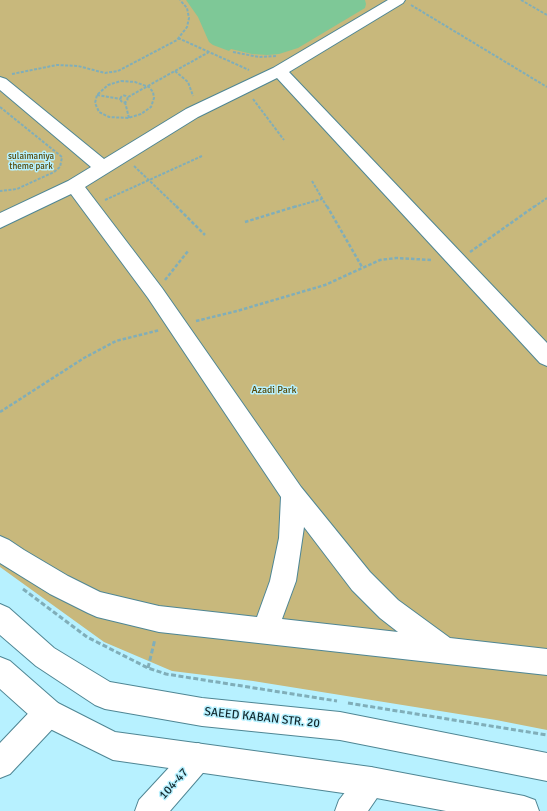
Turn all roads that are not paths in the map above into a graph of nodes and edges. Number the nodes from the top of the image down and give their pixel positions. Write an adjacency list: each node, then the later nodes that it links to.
1 (404, 2): 2 (street)
2 (272, 74): 4 (street); 7 (street)
3 (5, 79): 4 (street)
4 (102, 167): 5 (street)
5 (74, 184): 6 (street); 8 (street)
6 (0, 221)
7 (547, 357)
8 (293, 495): 11 (street); 12 (street)
9 (0, 548): 11 (street)
10 (0, 617): 18 (street, SAEED KABAN STR. 20)
11 (265, 630): 12 (street)
12 (444, 650): 13 (street)
13 (547, 662)
14 (0, 671): 15 (street)
15 (48, 713): 16 (street); 17 (street)
16 (198, 757): 19 (street); 20 (street, 104-47)
17 (0, 764)
18 (547, 768)
19 (371, 782): 21 (street); 22 (street)
20 (150, 811)
21 (350, 811)
22 (524, 811)

